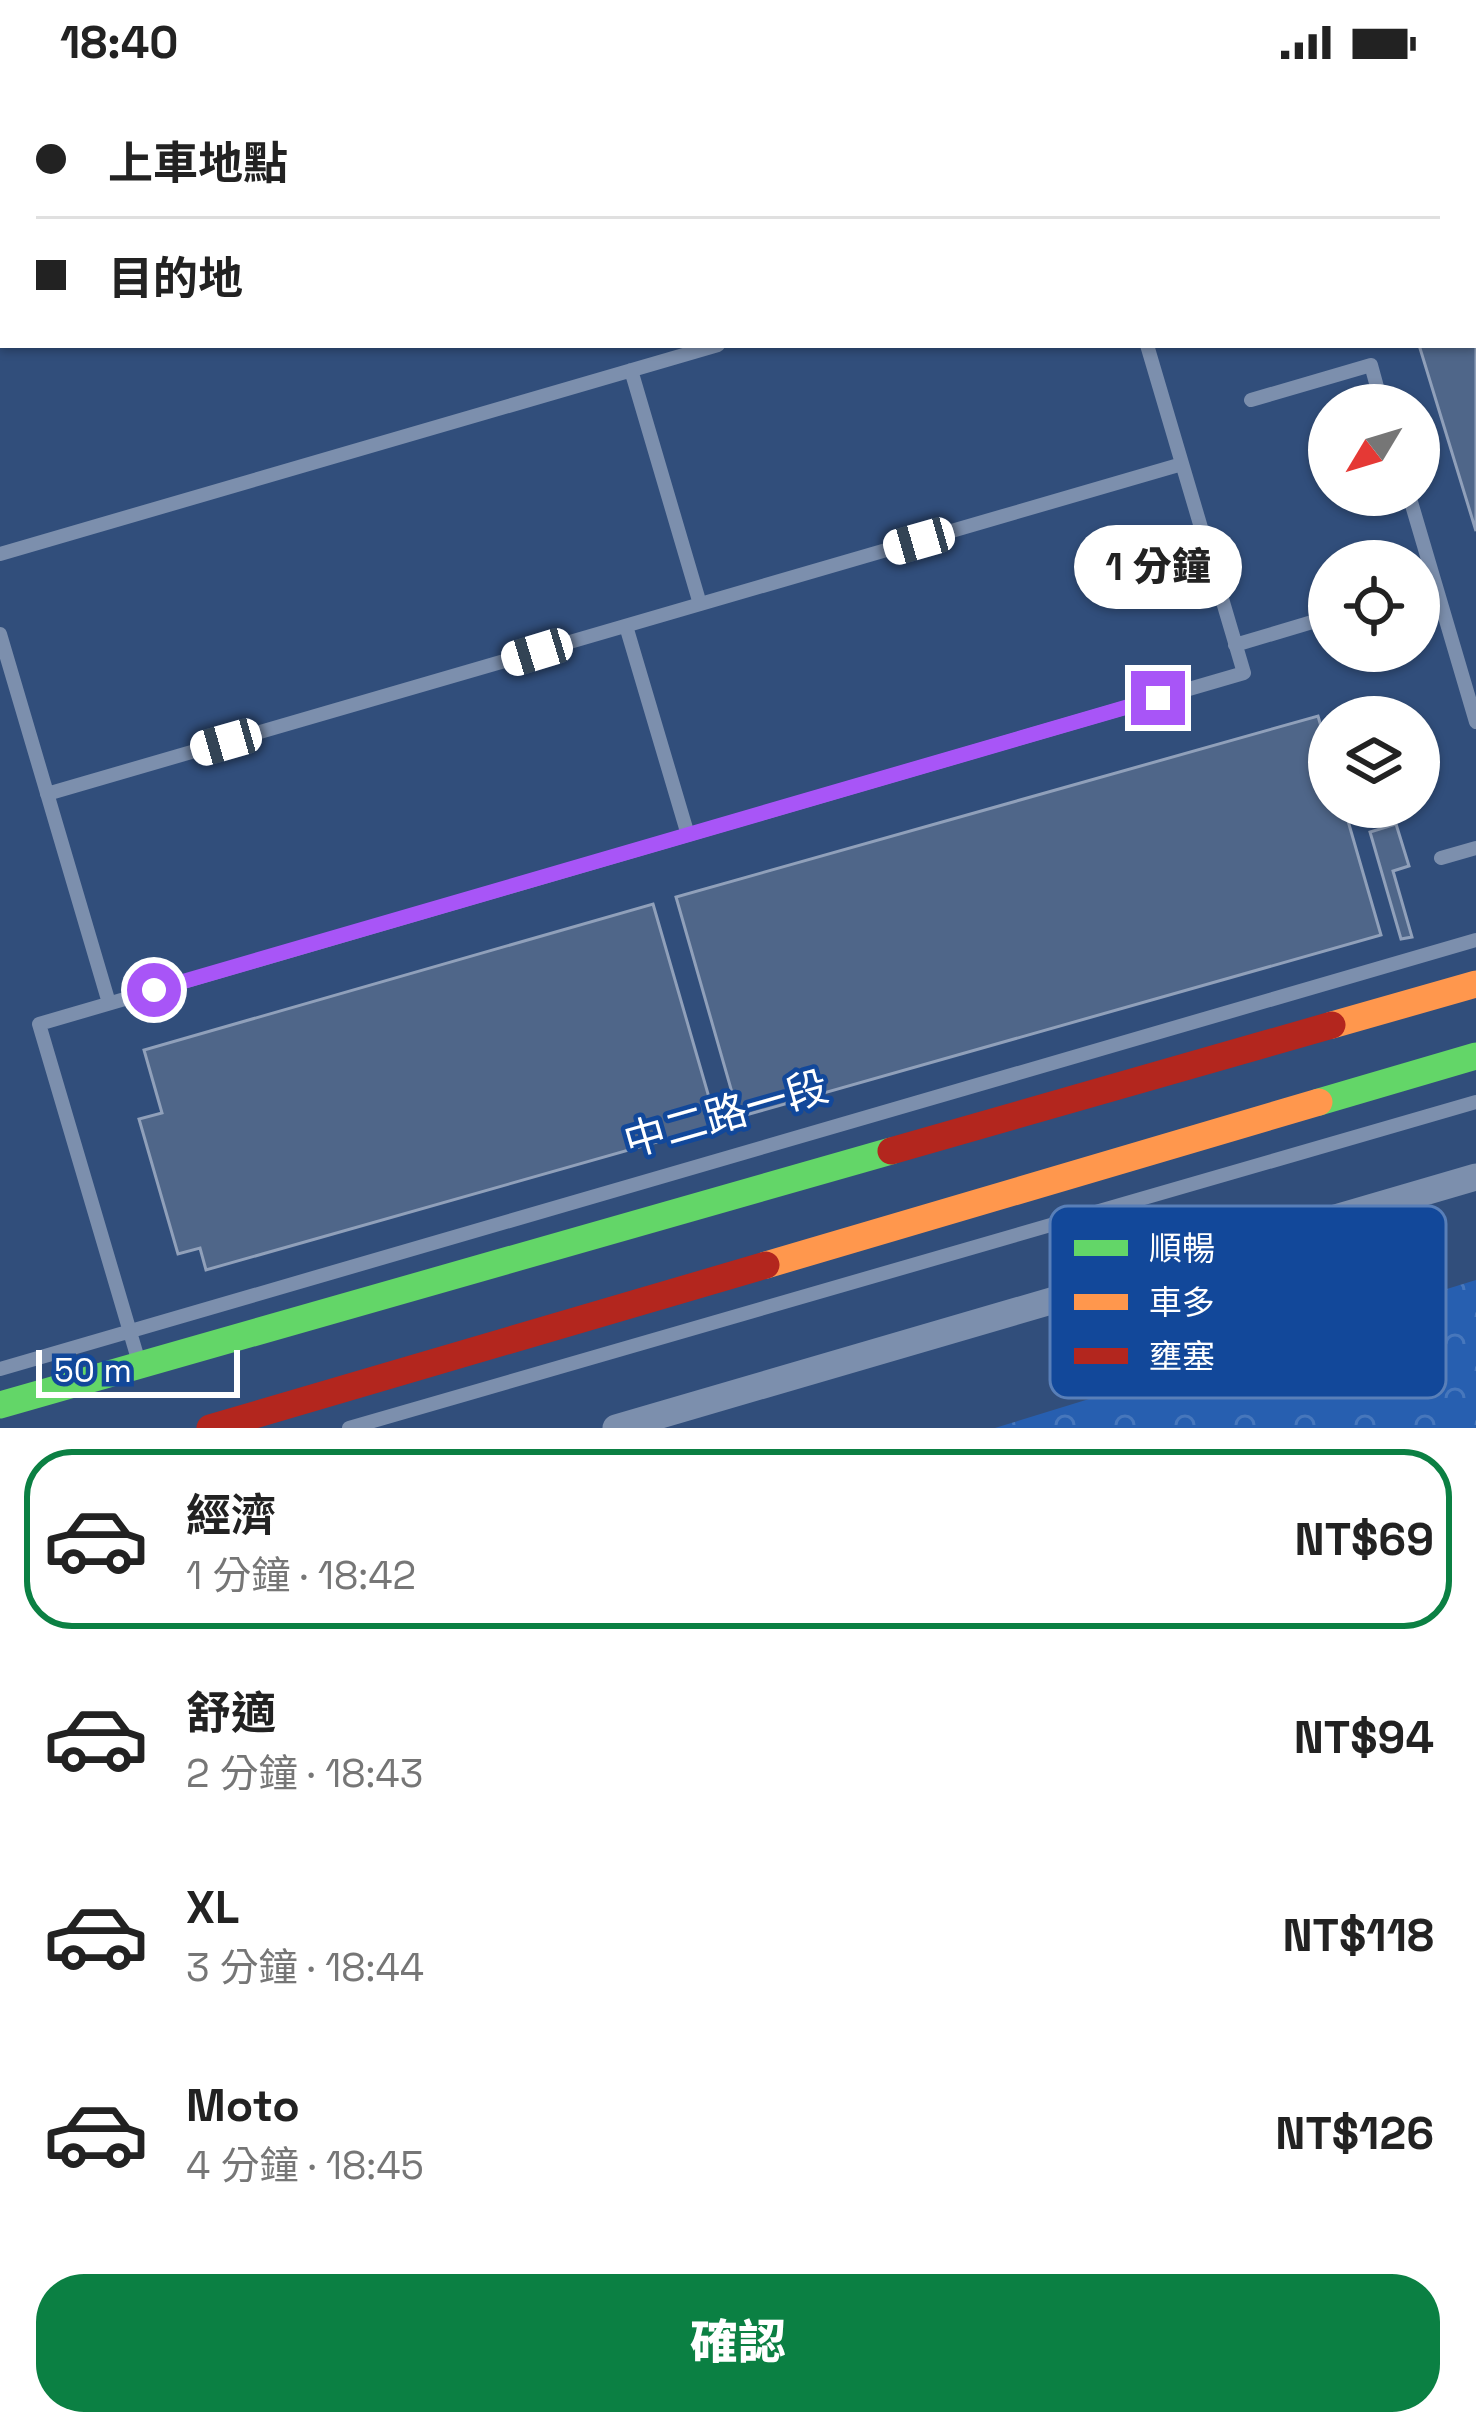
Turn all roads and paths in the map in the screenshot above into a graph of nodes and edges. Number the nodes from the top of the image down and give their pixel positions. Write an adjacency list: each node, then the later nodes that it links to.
1 (708, 348): 3 (lane)
2 (1148, 348): 6 (lane)
3 (631, 370): 7 (lane); 9 (lane)
4 (1376, 384): 5 (lane)
5 (1251, 400)
6 (1182, 464): 9 (lane); 13 (lane)
7 (0, 554)
8 (1440, 600): 14 (lane)
9 (700, 604): 11 (lane)
10 (1308, 623): 13 (lane)
11 (626, 626): 15 (lane); 16 (lane)
12 (0, 634): 15 (lane)
13 (1235, 645): 16 (lane)
14 (1476, 722)
15 (47, 794): 21 (lane)
16 (688, 835): 21 (lane)
17 (1476, 848): 18 (lane)
18 (1441, 858)
19 (1476, 940): 29 (lane, 中二路一段)
20 (1476, 985): 30 (street, 中二路一段)
21 (110, 1003): 29 (lane)
22 (1476, 1055): 33 (street)
23 (1476, 1102): 25 (lane)
24 (1476, 1177): 26 (street)
25 (1116, 1206)
26 (1377, 1206)
27 (1050, 1225): 34 (lane)
28 (1050, 1301): 35 (street)
29 (129, 1332): 30 (lane); 31 (lane, 中二路一段)
30 (140, 1364): 32 (street, 中二路一段)
31 (0, 1369)
32 (0, 1405)
33 (210, 1428)
34 (349, 1428)
35 (616, 1428)

